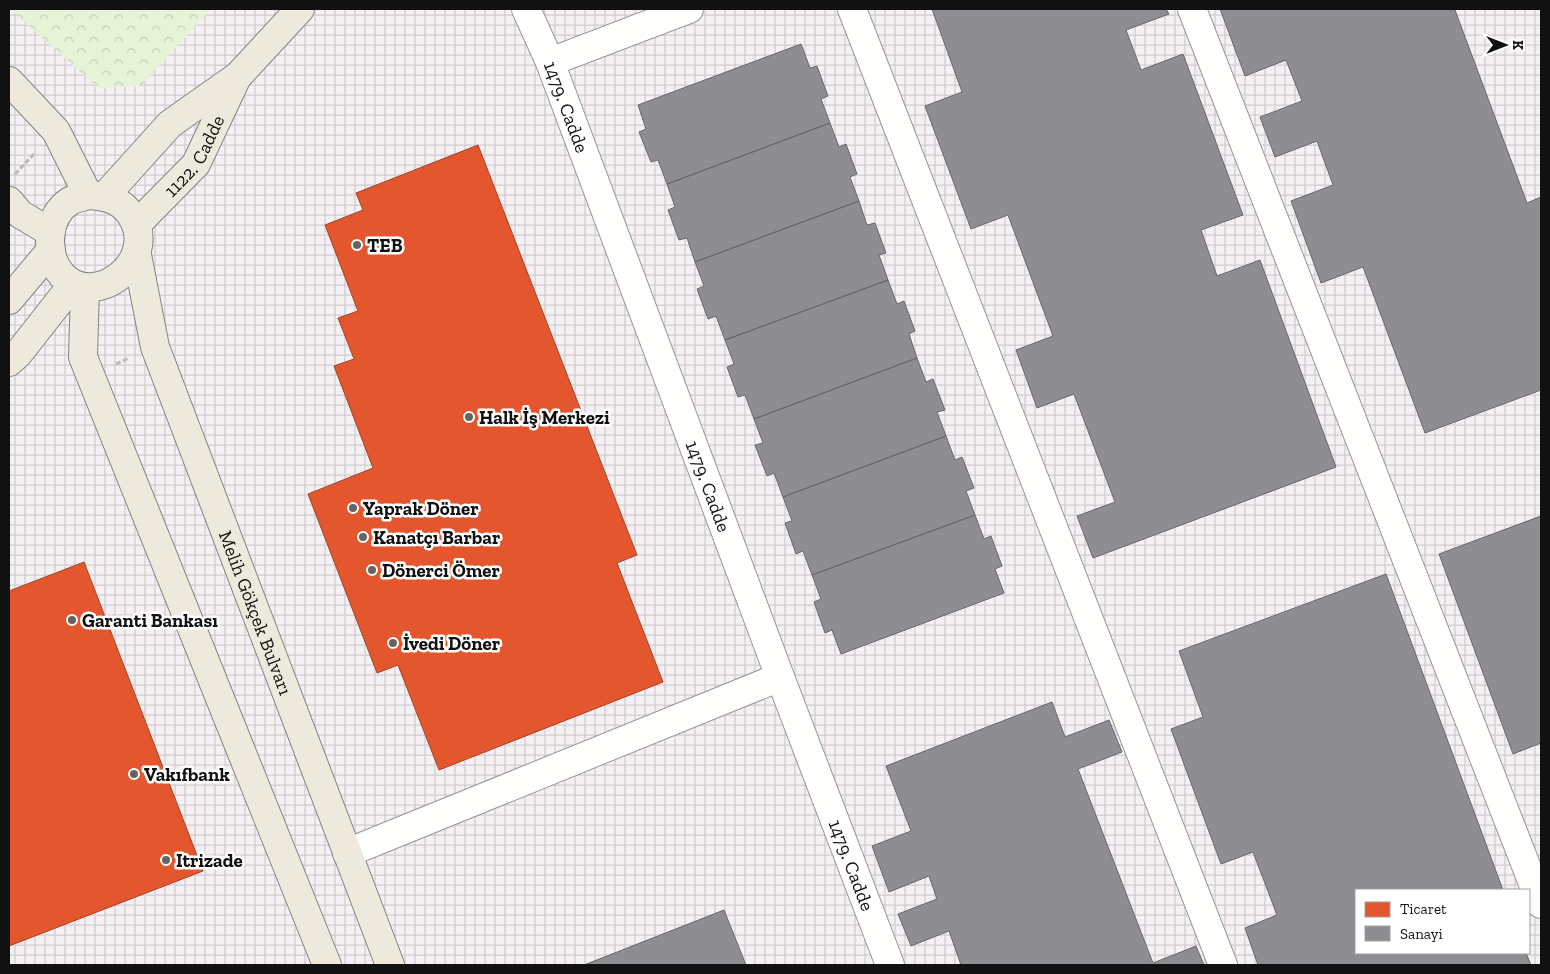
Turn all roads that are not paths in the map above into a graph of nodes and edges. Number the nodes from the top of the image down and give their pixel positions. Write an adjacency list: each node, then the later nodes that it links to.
1 (300, 9): 7 (main road, 1122. Cadde)
2 (526, 9): 6 (street, 1479. Cadde)
3 (690, 9): 6 (street)
4 (852, 9): 23 (street)
5 (1192, 9): 19 (street)
6 (550, 62): 17 (street, 1479. Cadde)
7 (238, 76): 9 (main road, 1122. Cadde); 11 (main road, 1122. Cadde)
8 (9, 81): 9 (main road)
9 (97, 195): 11 (main road); 12 (main road)
10 (9, 201): 12 (main road)
11 (137, 224): 13 (main road)
12 (50, 241): 14 (main road); 15 (main road)
13 (137, 255): 14 (main road); 18 (main road, Melih Gökçek Bulvarı)
14 (79, 286): 16 (main road); 20 (main road)
15 (9, 300)
16 (9, 362)
17 (780, 677): 18 (street); 22 (street, 1479. Cadde)
18 (347, 853): 21 (main road, Melih Gökçek Bulvarı)
19 (1541, 904)
20 (326, 965)
21 (390, 965)
22 (890, 965)
23 (1223, 965)

